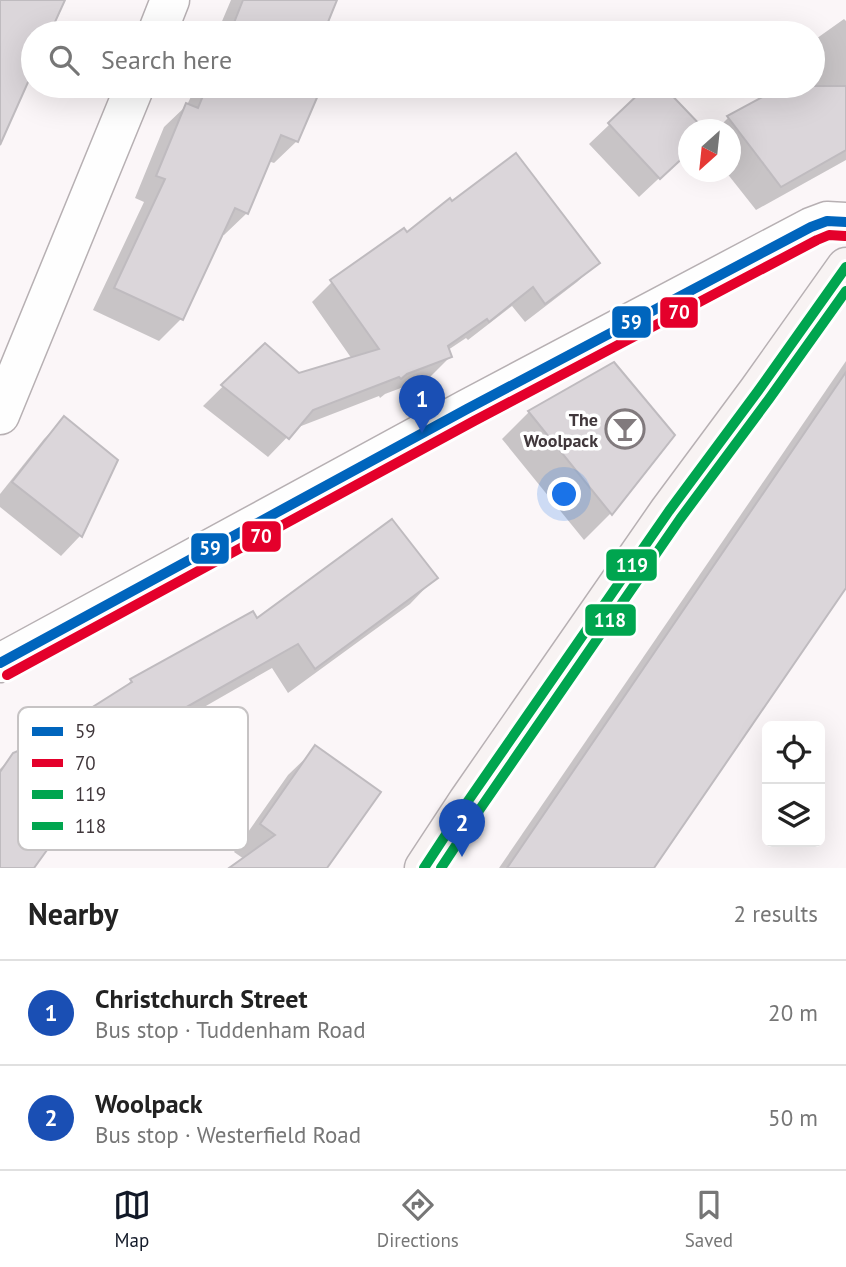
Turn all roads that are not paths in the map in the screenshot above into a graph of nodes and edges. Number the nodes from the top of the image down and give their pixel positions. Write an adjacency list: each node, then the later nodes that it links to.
1 (170, 0): 2 (street)
2 (162, 21)
3 (130, 98): 6 (street)
4 (846, 222): 7 (street)
5 (846, 267): 8 (main road)
6 (0, 415)
7 (0, 663)
8 (424, 868)

